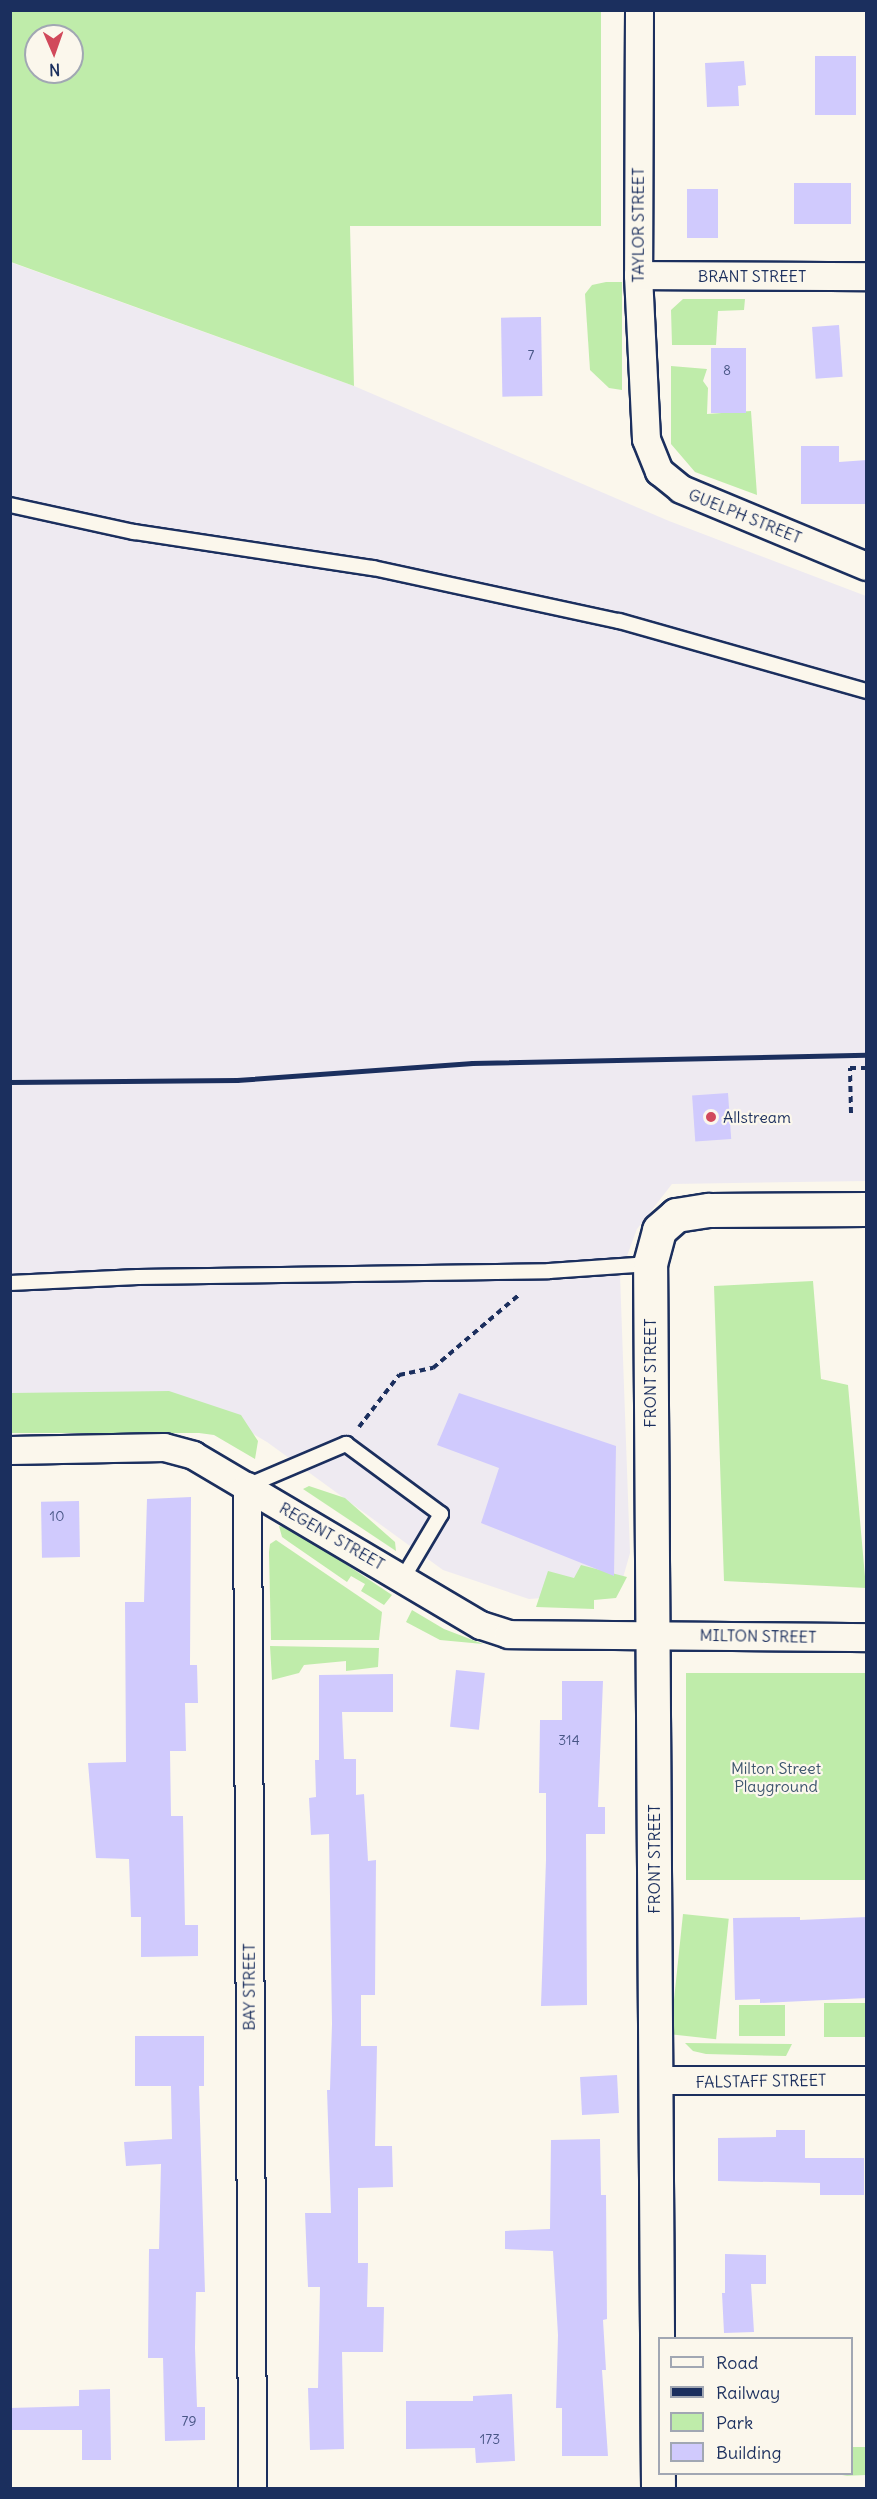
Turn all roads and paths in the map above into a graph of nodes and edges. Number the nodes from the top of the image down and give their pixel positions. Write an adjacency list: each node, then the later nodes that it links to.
1 (639, 10): 2 (street, TAYLOR STREET)
2 (638, 275): 3 (street, BRANT STREET); 4 (street, TAYLOR STREET)
3 (867, 276)
4 (646, 439): 6 (street, GUELPH STREET)
5 (10, 505): 7 (lane)
6 (867, 566)
7 (867, 691)
8 (867, 1068): 9 (path)
9 (851, 1113)
10 (867, 1209): 11 (street, FRONT STREET)
11 (650, 1264): 12 (lane); 18 (street, FRONT STREET)
12 (549, 1271): 13 (lane); 14 (path)
13 (10, 1283)
14 (346, 1444): 16 (lane); 17 (lane)
15 (10, 1450): 16 (street, REGENT STREET)
16 (247, 1486): 17 (street, REGENT STREET); 22 (street, BAY STREET)
17 (403, 1578): 18 (street, REGENT STREET)
18 (650, 1635): 19 (street, MILTON STREET); 20 (street, FRONT STREET)
19 (867, 1637)
20 (655, 2080): 21 (street, FALSTAFF STREET); 23 (street, FRONT STREET)
21 (867, 2080)
22 (252, 2488)
23 (658, 2488)

